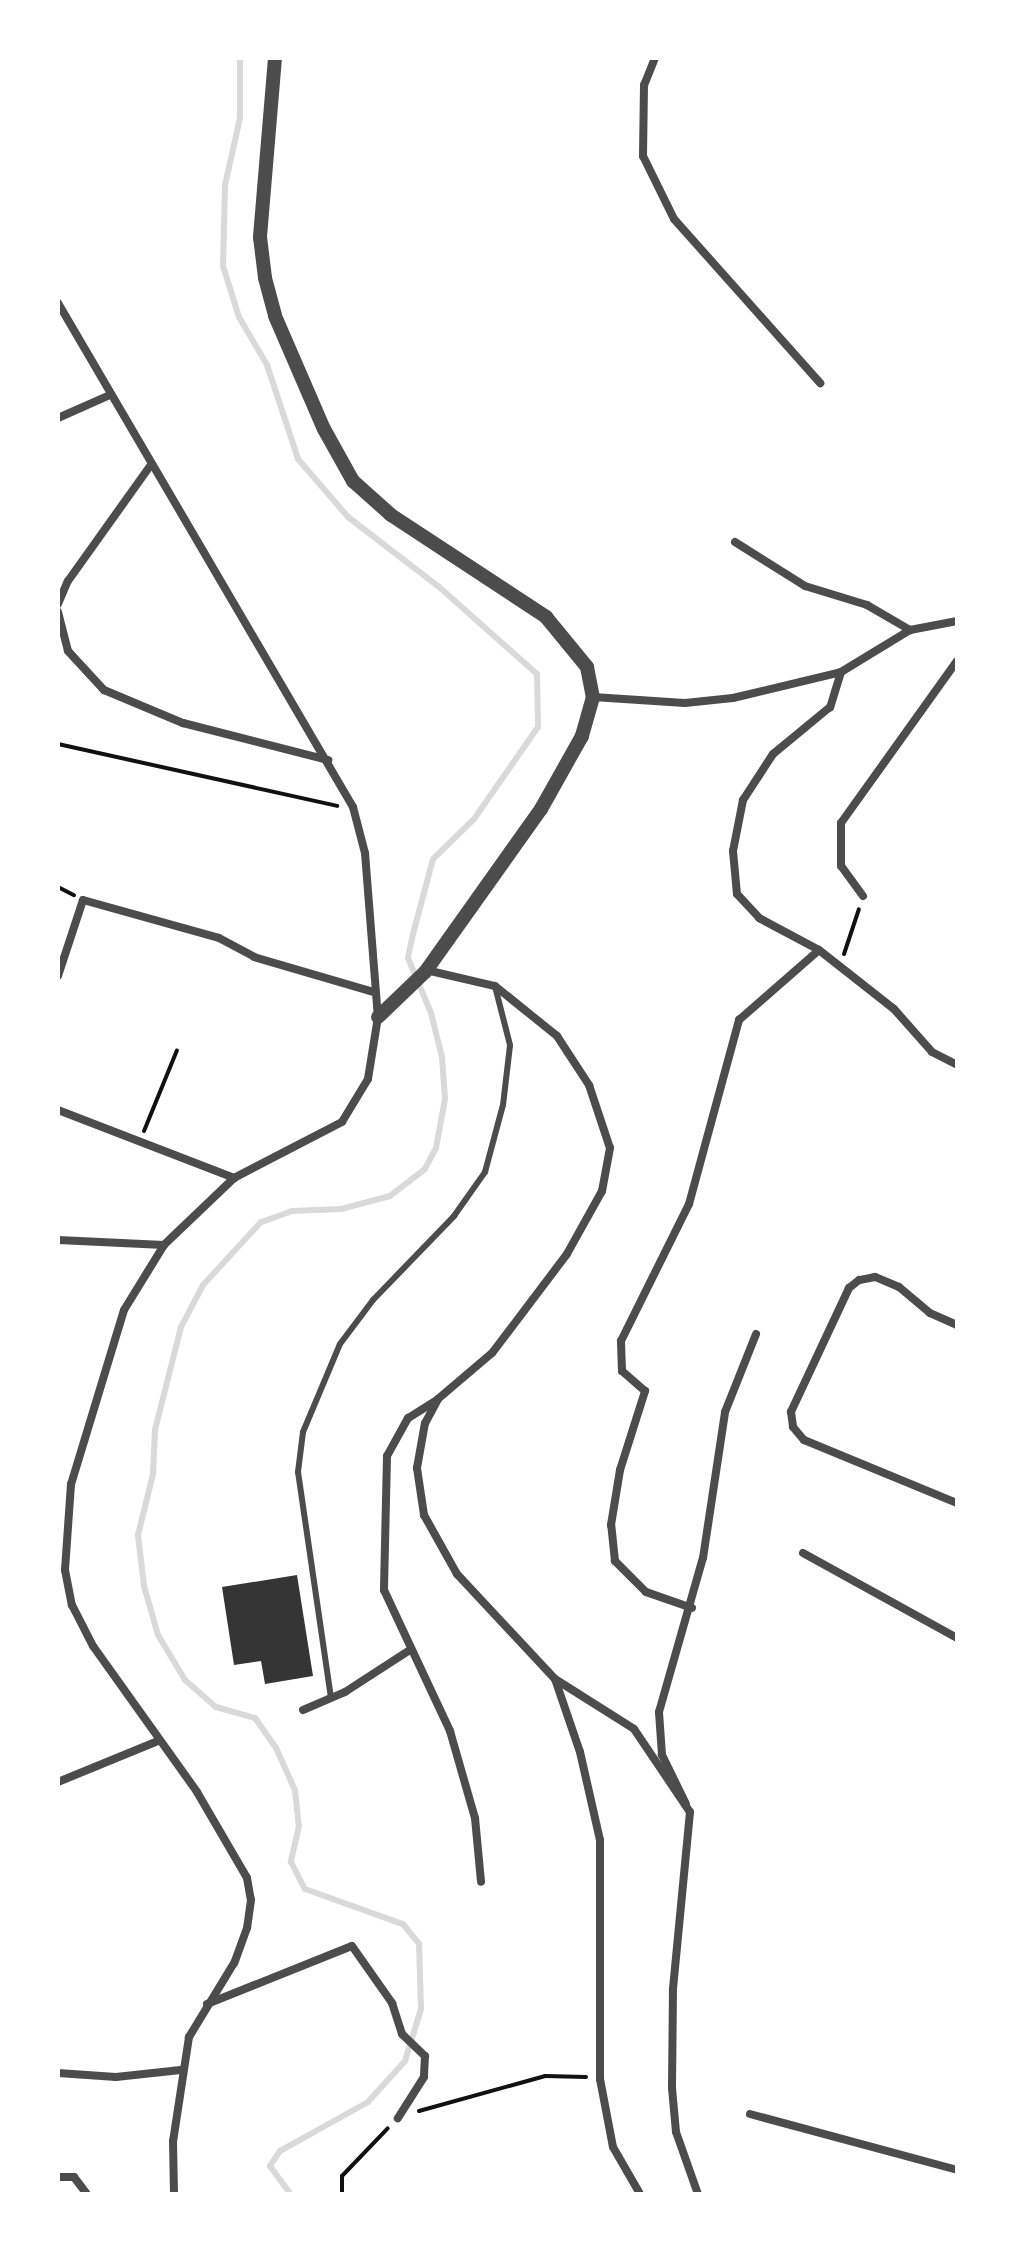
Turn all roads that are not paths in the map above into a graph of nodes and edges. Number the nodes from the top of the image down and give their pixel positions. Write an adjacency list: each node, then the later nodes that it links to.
1 (275, 58): 15 (street)
2 (655, 58): 4 (street)
3 (58, 303): 5 (street)
4 (820, 383)
5 (110, 395): 6 (street); 7 (street)
6 (58, 418)
7 (150, 466): 9 (street); 16 (street)
8 (735, 542): 12 (street)
9 (58, 604)
10 (58, 612): 16 (street)
11 (957, 621): 12 (street)
12 (910, 630): 14 (street)
13 (956, 664): 17 (street)
14 (841, 672): 15 (street); 18 (street)
15 (593, 697): 19 (street)
16 (328, 760): 22 (street)
17 (863, 896)
18 (819, 950): 24 (street); 34 (street)
19 (425, 971): 21 (street); 23 (street)
20 (58, 976): 22 (street)
21 (495, 986): 31 (street); 38 (lane)
22 (374, 992): 23 (street)
23 (378, 1017): 26 (street)
24 (957, 1065)
25 (58, 1110): 26 (street)
26 (234, 1178): 28 (street)
27 (58, 1240): 28 (street)
28 (164, 1245): 40 (street)
29 (957, 1325): 32 (street)
30 (756, 1334): 34 (street)
31 (438, 1399): 36 (street); 37 (street)
32 (957, 1503)
33 (803, 1553): 35 (street)
34 (692, 1608): 42 (street)
35 (957, 1638)
36 (410, 1650): 38 (street); 43 (street)
37 (555, 1679): 42 (street); 53 (street)
38 (331, 1698): 39 (street)
39 (303, 1710)
40 (158, 1741): 41 (street); 44 (street)
41 (58, 1782)
42 (690, 1812): 54 (street)
43 (481, 1882)
44 (206, 2004): 45 (street); 48 (street)
45 (181, 2070): 46 (street); 52 (street)
46 (58, 2073)
47 (750, 2114): 49 (street)
48 (398, 2118)
49 (957, 2170)
50 (58, 2177): 51 (street)
51 (87, 2194)
52 (174, 2194)
53 (640, 2194)
54 (698, 2194)

